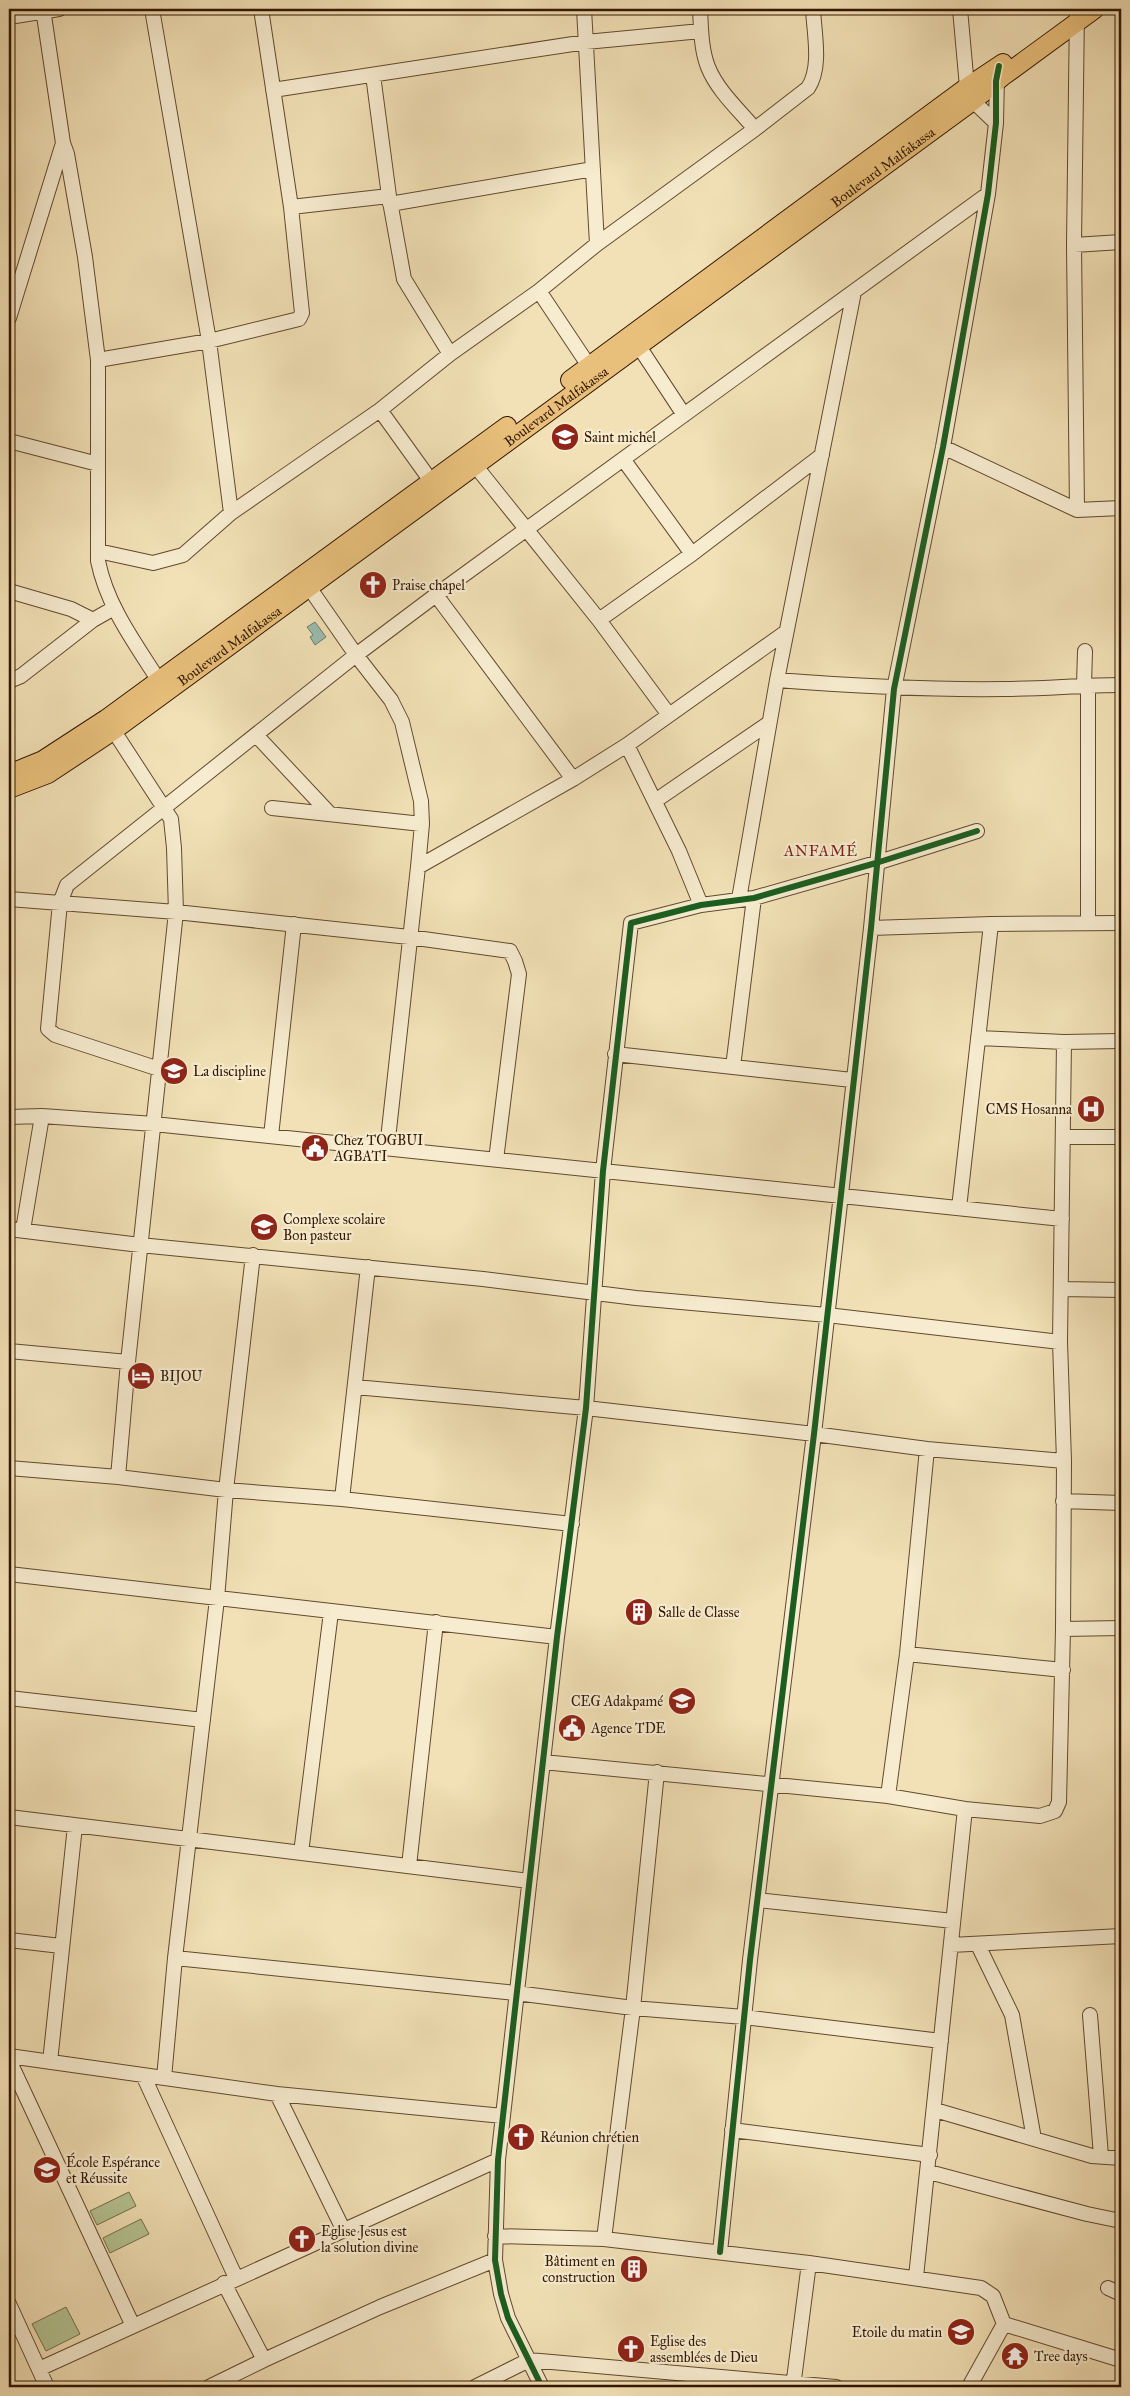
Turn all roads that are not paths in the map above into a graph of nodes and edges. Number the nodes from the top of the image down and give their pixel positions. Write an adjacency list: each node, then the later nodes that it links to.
1 (59, 9): 9 (street)
2 (152, 9): 31 (street)
3 (261, 9): 16 (street)
4 (584, 9): 13 (street)
5 (700, 9): 12 (street)
6 (813, 9): 19 (street)
7 (960, 9): 17 (street)
8 (1095, 9): 10 (main road, Boulevard Malfakassa)
9 (43, 10): 11 (street); 20 (street)
10 (1075, 14): 14 (main road, Boulevard Malfakassa); 27 (street)
11 (9, 17)
12 (701, 31): 13 (street); 19 (street)
13 (586, 42): 15 (street); 21 (street)
14 (998, 74): 17 (main road, Boulevard Malfakassa); 18 (street)
15 (373, 75): 16 (street); 23 (street)
16 (273, 90): 24 (street)
17 (970, 94): 18 (street); 32 (main road, Boulevard Malfakassa); 35 (main road, Boulevard Malfakassa)
18 (996, 123): 22 (street)
19 (755, 129): 26 (street)
20 (64, 142): 30 (street); 34 (street)
21 (593, 169): 23 (street); 26 (street)
22 (988, 194): 29 (street); 39 (street)
23 (390, 200): 24 (street); 33 (street)
24 (291, 207): 31 (street)
25 (1121, 242): 27 (street)
26 (597, 244): 28 (street)
27 (1074, 245): 46 (street)
28 (539, 291): 33 (street); 35 (street)
29 (854, 292): 37 (street); 40 (street)
30 (9, 318)
31 (210, 341): 34 (street); 47 (street)
32 (638, 345): 37 (street); 42 (main road, Boulevard Malfakassa)
33 (450, 354): 36 (street)
34 (98, 360): 43 (street)
35 (588, 366): 42 (main road, Boulevard Malfakassa)
36 (380, 410): 44 (street); 47 (street)
37 (684, 415): 41 (street)
38 (9, 441): 43 (street)
39 (943, 447): 46 (street); 65 (street)
40 (822, 455): 50 (street); 57 (street)
41 (623, 459): 48 (street); 50 (street)
42 (472, 460): 44 (main road, Boulevard Malfakassa); 48 (street); 51 (main road, Boulevard Malfakassa)
43 (98, 464): 49 (street)
44 (431, 481): 51 (main road, Boulevard Malfakassa)
45 (1121, 508): 46 (street)
46 (1077, 510)
47 (231, 513): 49 (street)
48 (526, 529): 53 (street); 56 (street)
49 (98, 551): 54 (street)
50 (692, 554): 56 (street)
51 (306, 582): 59 (street); 62 (main road, Boulevard Malfakassa); 68 (main road, Boulevard Malfakassa)
52 (9, 591): 55 (street)
53 (436, 595): 59 (street); 72 (street)
54 (114, 608): 55 (street); 62 (street)
55 (93, 620): 61 (street)
56 (598, 620): 66 (street)
57 (786, 632): 60 (street); 66 (street)
58 (1085, 651): 63 (street)
59 (356, 655): 69 (street); 78 (street)
60 (777, 680): 65 (street); 67 (street)
61 (9, 681)
62 (159, 681): 68 (main road, Boulevard Malfakassa)
63 (1086, 685): 64 (street); 65 (street); 88 (street)
64 (1121, 686)
65 (894, 689): 80 (street)
66 (669, 715): 70 (street)
67 (769, 723): 74 (street); 84 (street)
68 (110, 725): 71 (main road, Boulevard Malfakassa); 73 (main road, Boulevard Malfakassa); 75 (street)
69 (256, 735): 75 (street); 77 (street)
70 (626, 745): 72 (street); 74 (street)
71 (9, 774)
72 (573, 779): 81 (street)
73 (9, 789)
74 (655, 801): 86 (street)
75 (164, 807): 85 (street); 87 (street)
76 (272, 808): 77 (street)
77 (330, 814): 78 (street)
78 (422, 824): 81 (street)
79 (977, 830): 80 (street)
80 (876, 863): 82 (street); 92 (street)
81 (418, 867): 93 (street)
82 (754, 898): 84 (street); 98 (street)
83 (9, 899): 85 (street)
84 (738, 899): 86 (street)
85 (60, 903): 87 (street); 99 (street)
86 (701, 905): 97 (street)
87 (176, 912): 90 (street); 99 (street)
88 (1088, 923): 89 (street); 91 (street)
89 (1121, 923)
90 (294, 924): 93 (street); 104 (street)
91 (991, 924): 92 (street); 94 (street)
92 (871, 928): 100 (street)
93 (409, 937): 107 (street); 108 (street)
94 (978, 1038): 96 (street); 111 (street)
95 (1121, 1041): 96 (street)
96 (1064, 1042): 105 (street)
97 (615, 1054): 98 (street); 109 (street)
98 (733, 1066): 100 (street)
99 (159, 1069): 103 (street)
100 (852, 1080): 110 (street)
101 (42, 1116): 102 (street); 103 (street); 114 (street)
102 (9, 1117)
103 (154, 1124): 104 (street); 115 (street)
104 (271, 1136): 107 (street)
105 (1064, 1137): 106 (street); 112 (street)
106 (1121, 1137)
107 (386, 1148): 108 (street)
108 (496, 1160): 109 (street)
109 (603, 1171): 110 (street); 120 (street)
110 (841, 1195): 111 (street); 121 (street)
111 (959, 1208): 112 (street)
112 (1062, 1219): 118 (street)
113 (9, 1229): 114 (street)
114 (23, 1230): 115 (street)
115 (140, 1245): 116 (street); 124 (street)
116 (253, 1256): 117 (street); 132 (street)
117 (368, 1267): 120 (street); 125 (street)
118 (1061, 1289): 119 (street); 122 (street)
119 (1121, 1290)
120 (594, 1292): 121 (street); 126 (street)
121 (827, 1315): 122 (street); 127 (street)
122 (1060, 1342): 129 (street)
123 (9, 1351): 124 (street)
124 (128, 1362): 131 (street)
125 (355, 1387): 126 (street); 133 (street)
126 (586, 1408): 127 (street); 136 (street)
127 (814, 1434): 128 (street); 150 (street)
128 (927, 1450): 129 (street); 144 (street)
129 (1064, 1461): 134 (street)
130 (9, 1468): 131 (street)
131 (118, 1477): 132 (street)
132 (226, 1490): 133 (street); 138 (street)
133 (342, 1499): 136 (street)
134 (1063, 1501): 135 (street); 142 (street)
135 (1121, 1503)
136 (572, 1524): 143 (street)
137 (9, 1574): 138 (street)
138 (217, 1599): 139 (street); 147 (street)
139 (331, 1612): 140 (street); 156 (street)
140 (436, 1622): 143 (street); 157 (street)
141 (1121, 1628): 142 (street)
142 (1063, 1629): 145 (street)
143 (557, 1637): 148 (street)
144 (907, 1654): 145 (street); 151 (street)
145 (1063, 1670): 152 (street)
146 (9, 1698): 147 (street)
147 (203, 1720): 155 (street)
148 (543, 1762): 149 (street); 158 (street)
149 (658, 1772): 150 (street); 168 (street)
150 (770, 1785): 151 (street); 159 (street)
151 (888, 1796): 152 (street)
152 (965, 1809): 160 (street)
153 (9, 1817): 154 (street)
154 (75, 1826): 155 (street); 165 (street)
155 (189, 1838): 156 (street); 166 (street)
156 (301, 1852): 157 (street)
157 (409, 1866): 158 (street)
158 (529, 1881): 167 (street)
159 (758, 1900): 160 (street); 170 (street)
160 (953, 1921): 163 (street)
161 (1121, 1936): 164 (street)
162 (9, 1940): 165 (street)
163 (951, 1945): 164 (street); 171 (street)
164 (978, 1945): 180 (street)
165 (61, 1946): 173 (street)
166 (175, 1958): 167 (street); 175 (street)
167 (516, 1993): 168 (street); 178 (street)
168 (633, 2008): 170 (street); 189 (street)
169 (1090, 2014): 182 (street)
170 (744, 2018): 171 (street); 179 (street)
171 (941, 2041): 177 (street)
172 (9, 2058): 173 (street); 199 (street)
173 (50, 2062): 174 (street)
174 (143, 2075): 175 (street); 194 (street)
175 (164, 2078): 176 (street)
176 (277, 2094): 178 (street); 187 (street)
177 (935, 2110): 180 (street); 181 (street)
178 (503, 2116): 184 (street)
179 (732, 2130): 181 (street); 190 (street)
180 (1034, 2139): 182 (street)
181 (930, 2155): 185 (street)
182 (1101, 2156): 183 (street)
183 (1121, 2158)
184 (498, 2160): 187 (street); 188 (street)
185 (929, 2172): 186 (street); 193 (street)
186 (1121, 2221)
187 (343, 2229): 194 (street)
188 (495, 2236): 189 (street); 191 (street)
189 (604, 2239): 190 (street)
190 (720, 2252): 192 (street)
191 (495, 2260): 200 (street); 201 (street)
192 (809, 2263): 193 (street); 204 (street)
193 (916, 2277): 198 (street)
194 (230, 2281): 199 (street); 200 (street)
195 (1108, 2288): 196 (street)
196 (1121, 2294)
197 (9, 2304): 203 (street)
198 (1004, 2324): 202 (street); 210 (street)
199 (133, 2326): 203 (street)
200 (264, 2360): 205 (street)
201 (529, 2360): 204 (street); 207 (street); 208 (street)
202 (1121, 2360)
203 (38, 2369): 206 (street)
204 (793, 2385): 209 (street)
205 (217, 2386)
206 (48, 2387)
207 (475, 2387)
208 (542, 2387)
209 (836, 2387)
210 (969, 2387)

